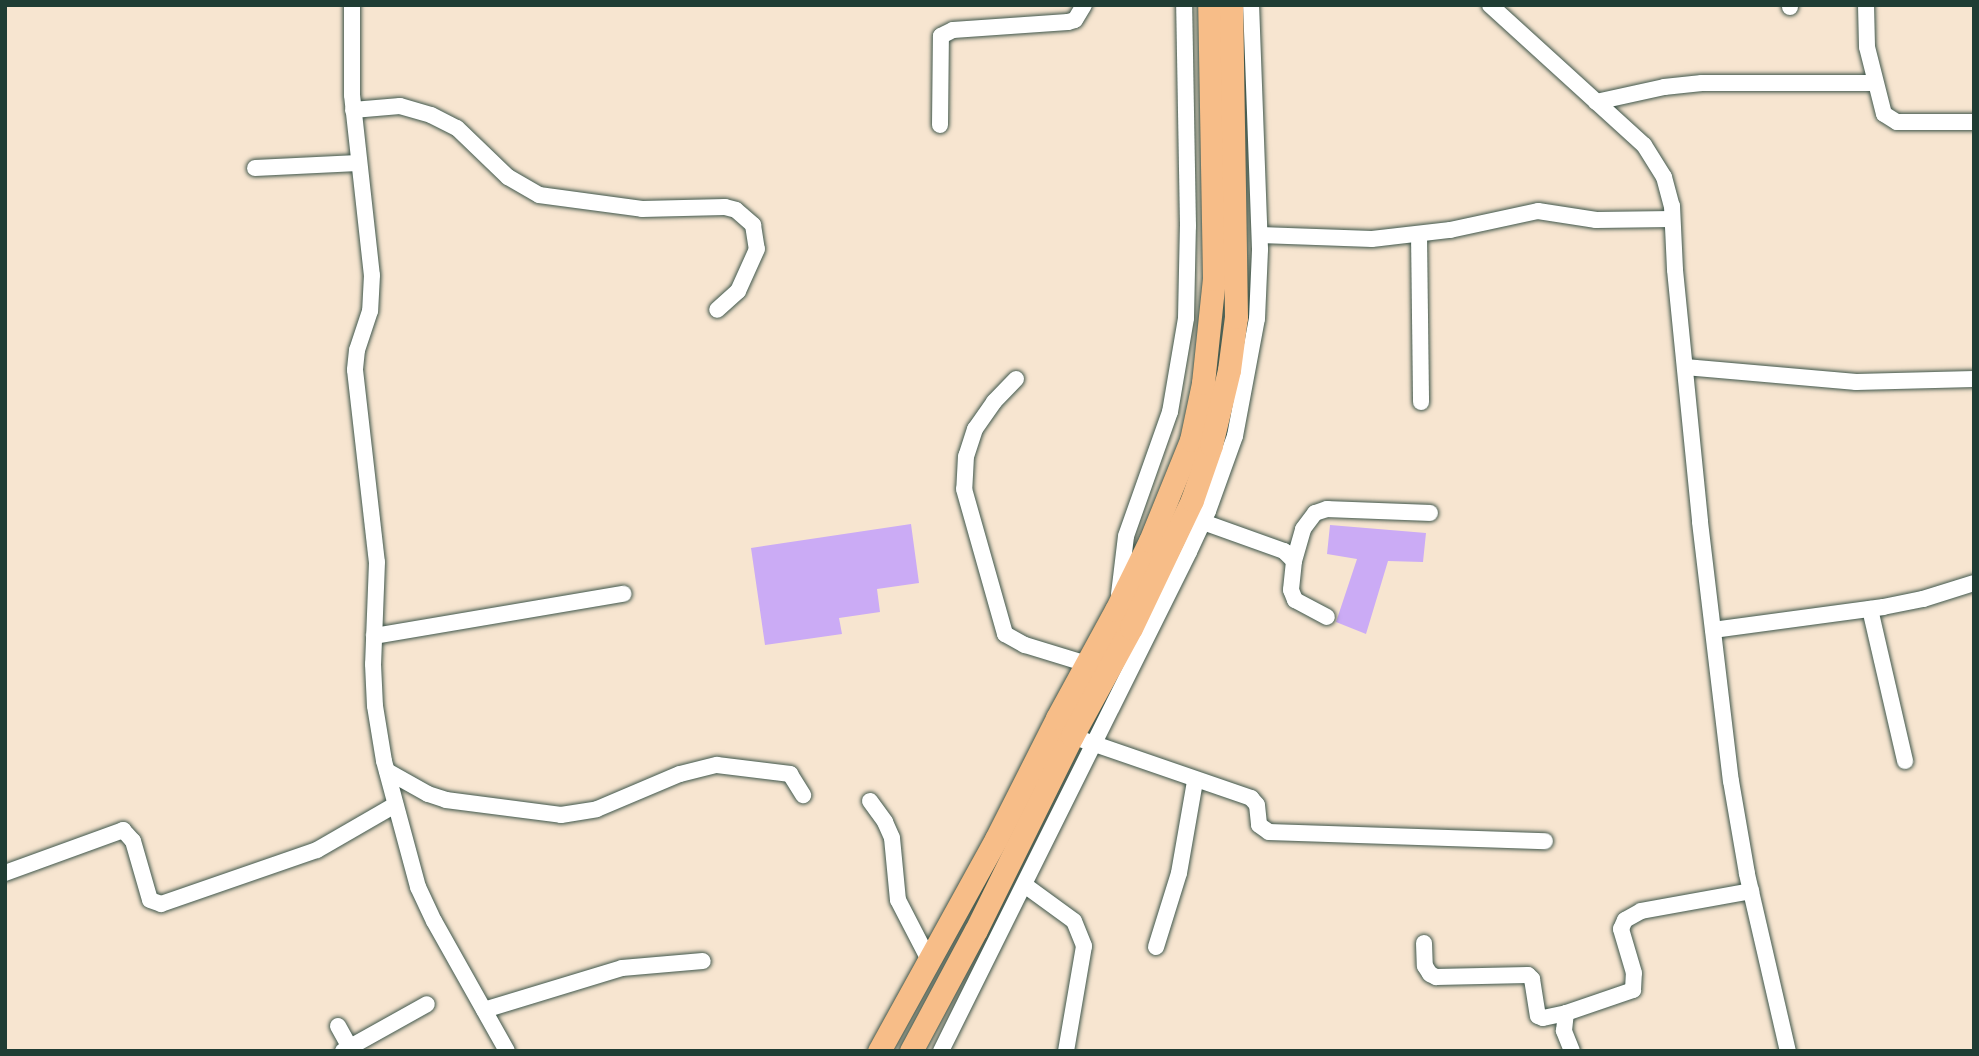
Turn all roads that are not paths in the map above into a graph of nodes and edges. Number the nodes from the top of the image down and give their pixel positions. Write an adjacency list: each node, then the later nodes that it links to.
1 (352, 5): 11 (street)
2 (1084, 5): 13 (street)
3 (1184, 5): 30 (street)
4 (1209, 5): 30 (highway)
5 (1231, 5): 35 (highway)
6 (1251, 5): 18 (street)
7 (1490, 5): 10 (street)
8 (1866, 5): 9 (street)
9 (1875, 83): 10 (street); 12 (street)
10 (1596, 102): 16 (street)
11 (353, 110): 14 (street); 19 (street)
12 (1974, 122)
13 (940, 125)
14 (358, 163): 15 (street); 33 (street)
15 (255, 168)
16 (1672, 219): 17 (street); 20 (street)
17 (1419, 234): 18 (street); 23 (street)
18 (1260, 236): 25 (street)
19 (717, 310)
20 (1685, 366): 22 (street); 32 (street)
21 (1016, 379): 34 (street)
22 (1974, 379)
23 (1421, 402)
24 (1430, 513): 26 (street)
25 (1203, 522): 26 (street); 35 (street)
26 (1294, 561): 31 (street)
27 (1974, 583): 29 (street)
28 (622, 594): 33 (street)
29 (1870, 609): 32 (street); 36 (street)
30 (1116, 610): 34 (highway)
31 (1327, 617)
32 (1713, 630): 45 (street)
33 (374, 636): 37 (street)
34 (1087, 664): 35 (highway)
35 (1072, 736): 38 (street); 44 (street); 48 (highway); 57 (highway)
36 (1905, 761)
37 (387, 771): 39 (street); 41 (street)
38 (1195, 781): 42 (street); 47 (street)
39 (803, 795)
40 (870, 801): 48 (street)
41 (395, 805): 43 (street); 51 (street)
42 (1545, 841)
43 (5, 873)
44 (1026, 886): 58 (street); 59 (street)
45 (1751, 891): 52 (street); 61 (street)
46 (1424, 943): 52 (street)
47 (1156, 947)
48 (929, 960): 56 (highway)
49 (703, 961): 51 (street)
50 (427, 1004): 54 (street)
51 (484, 1010): 55 (street)
52 (1566, 1013): 60 (street)
53 (338, 1026): 54 (street)
54 (348, 1049)
55 (507, 1051)
56 (879, 1051)
57 (911, 1051)
58 (942, 1051)
59 (1066, 1051)
60 (1572, 1051)
61 (1788, 1051)

